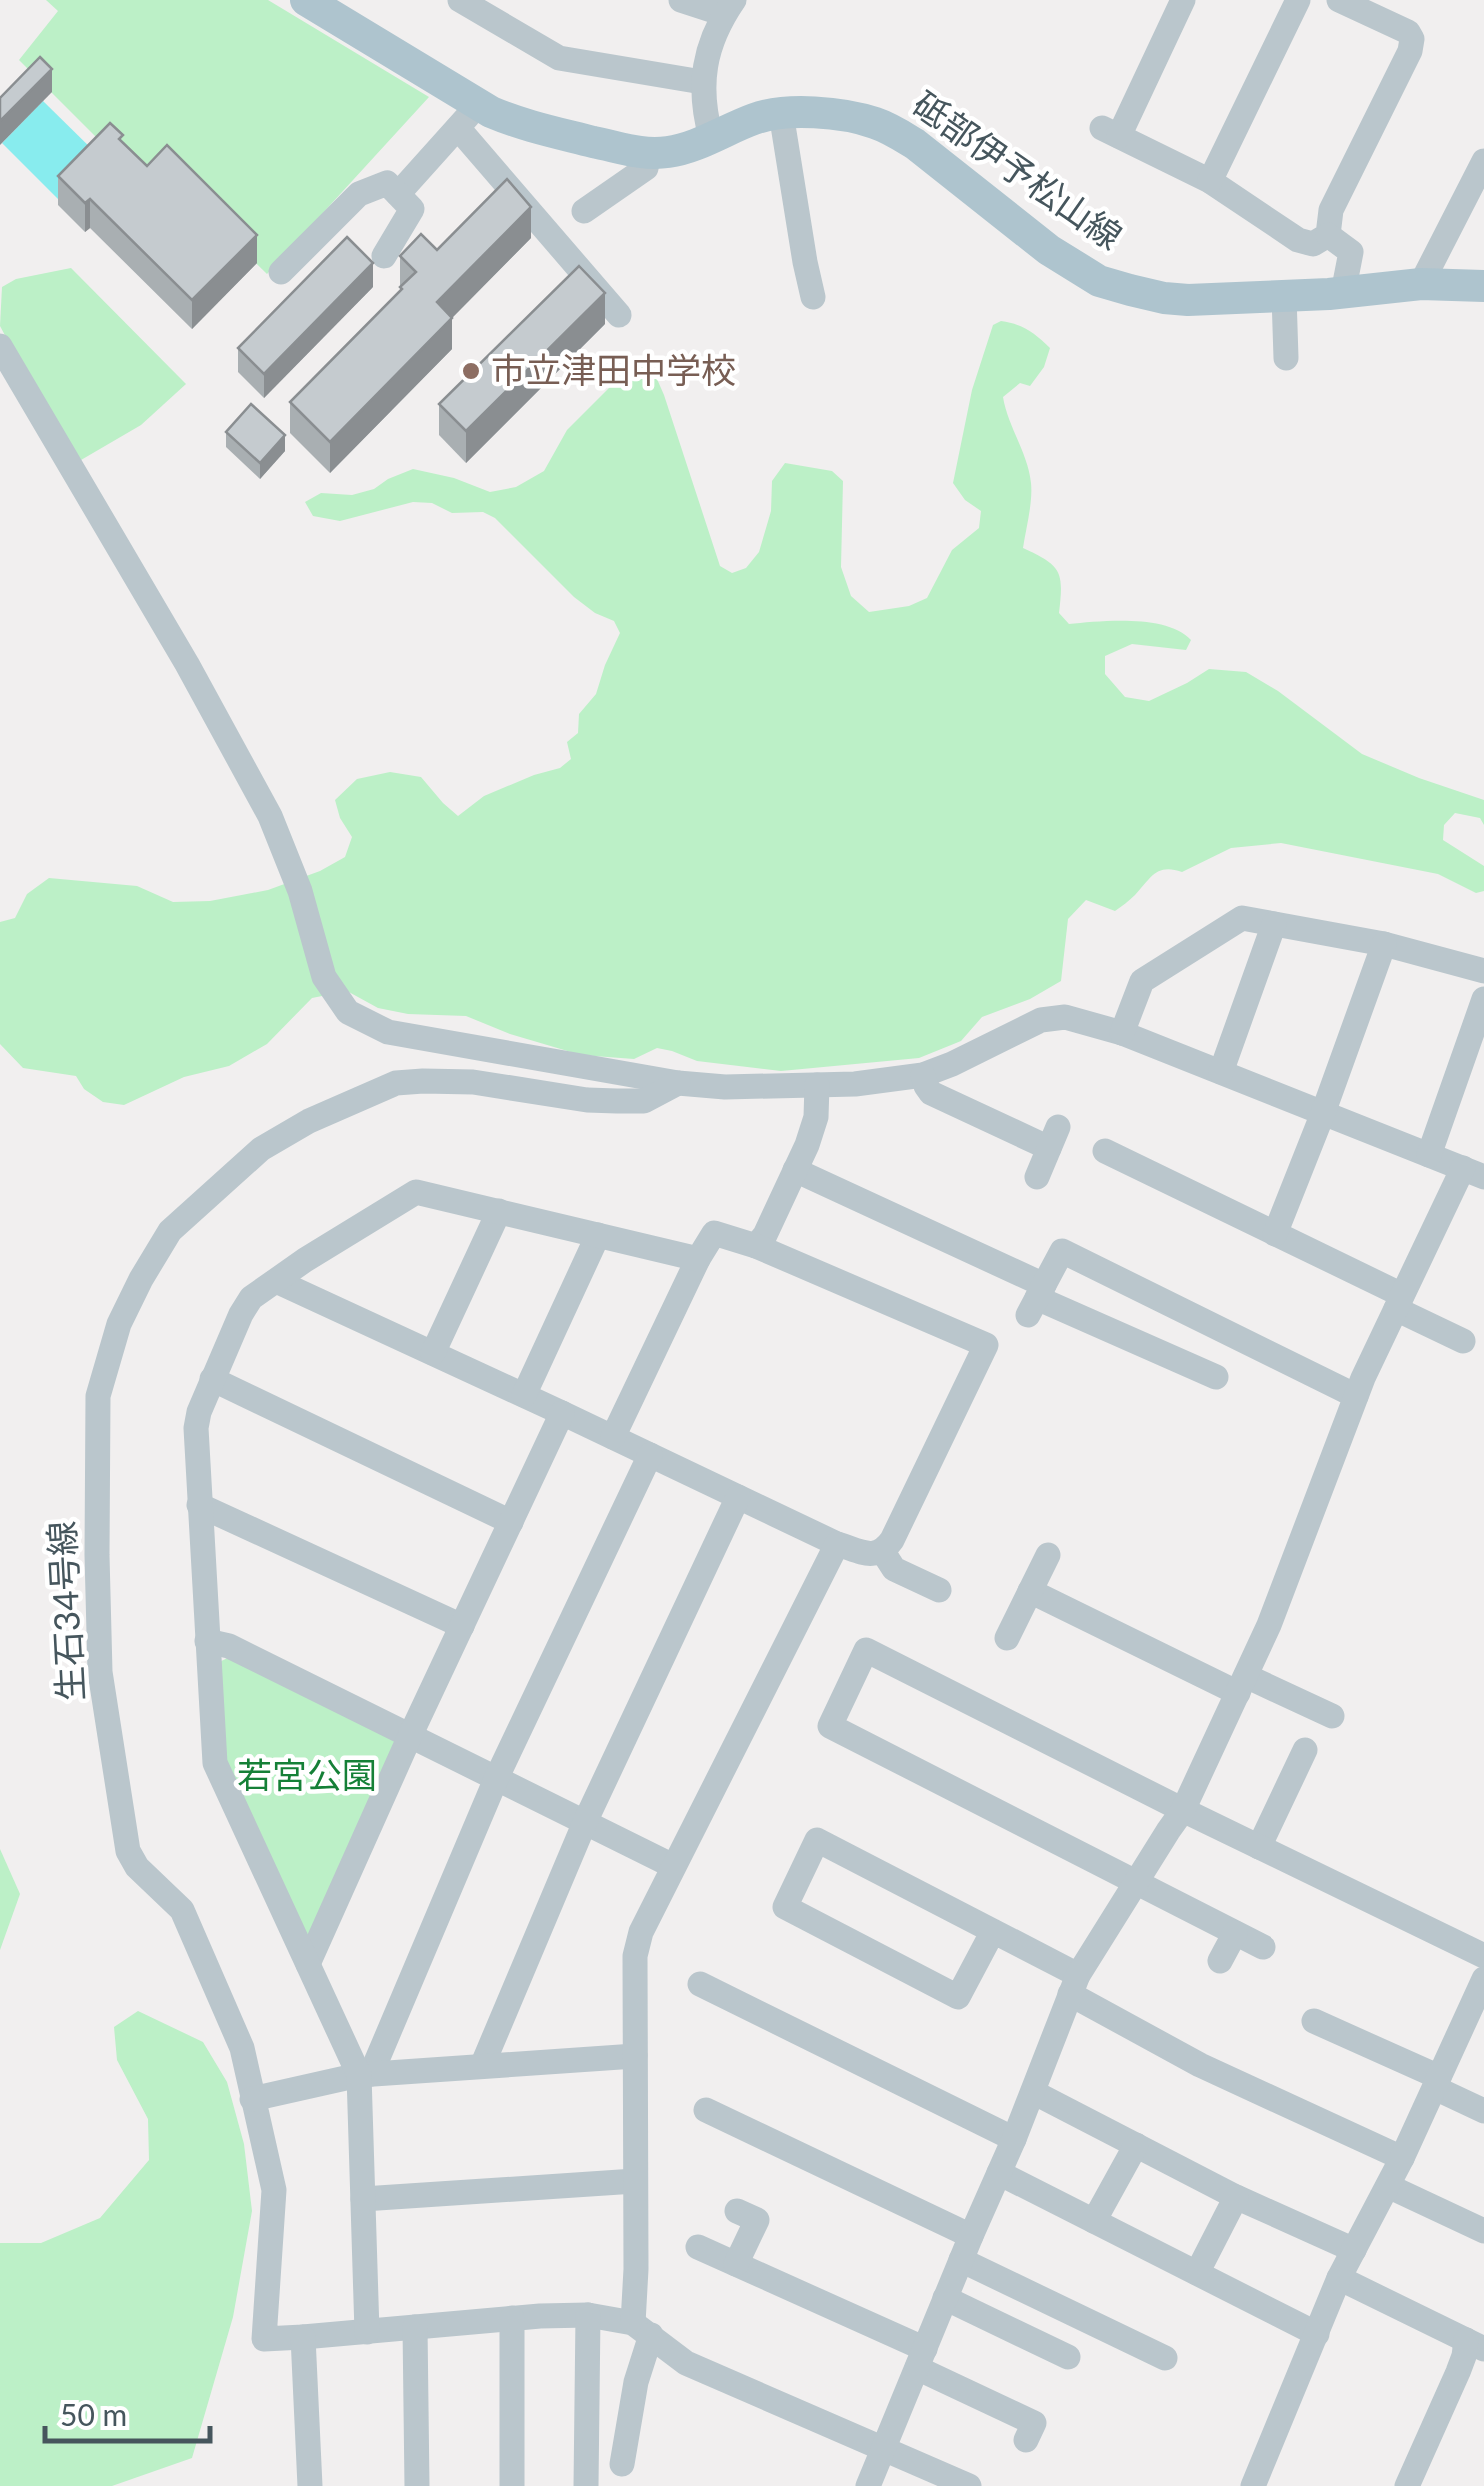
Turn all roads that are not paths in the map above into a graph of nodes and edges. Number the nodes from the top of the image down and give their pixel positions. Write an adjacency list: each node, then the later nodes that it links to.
1 (306, 0): 10 (main road, 砥部伊予松山線)
2 (460, 0): 8 (street)
3 (682, 0): 7 (street)
4 (1183, 0): 14 (street)
5 (1298, 0): 14 (street)
6 (1338, 0): 17 (street)
7 (729, 7): 8 (street)
8 (702, 82): 11 (street)
9 (781, 114): 11 (main road, 砥部伊予松山線); 23 (main road, 砥部伊予松山線); 24 (street)
10 (468, 116): 12 (main road, 砥部伊予松山線); 15 (street); 25 (street)
11 (711, 137): 12 (main road, 砥部伊予松山線)
12 (648, 154): 16 (street)
13 (1484, 161): 20 (street)
14 (1210, 181): 17 (street)
15 (398, 194): 18 (street); 19 (street)
16 (584, 211)
17 (1328, 235): 22 (street)
18 (384, 256)
19 (281, 272)
20 (1421, 284): 21 (main road, 砥部伊予松山線); 22 (main road, 砥部伊予松山線)
21 (1484, 286)
22 (1343, 293): 23 (main road, 砥部伊予松山線)
23 (1284, 296): 27 (street)
24 (813, 297)
25 (618, 315)
26 (0, 346): 35 (street)
27 (1286, 358)
28 (1274, 924): 29 (street); 32 (street); 33 (street)
29 (1384, 944): 30 (street); 37 (street)
30 (1484, 971)
31 (1484, 999): 39 (street)
32 (1122, 1033): 33 (street); 34 (street)
33 (1221, 1072): 37 (street)
34 (923, 1075): 36 (street); 42 (street)
35 (678, 1083): 36 (street); 96 (street, 生石34号線)
36 (818, 1084): 40 (street)
37 (1323, 1113): 39 (street); 44 (street)
38 (1105, 1151): 44 (street)
39 (1430, 1155): 41 (street)
40 (795, 1170): 46 (street); 49 (street)
41 (1473, 1172): 50 (street)
42 (1037, 1177)
43 (499, 1212): 45 (street); 48 (street); 52 (street)
44 (1275, 1234): 50 (street)
45 (598, 1235): 47 (street); 55 (street)
46 (756, 1246): 47 (street); 64 (street)
47 (698, 1259): 58 (street)
48 (276, 1281): 52 (street); 54 (street)
49 (1036, 1299): 53 (street); 56 (street)
50 (1399, 1302): 51 (street); 56 (street)
51 (1463, 1340)
52 (433, 1353): 55 (street)
53 (1216, 1377)
54 (212, 1380): 61 (street); 62 (street)
55 (524, 1395): 57 (street)
56 (1356, 1396): 71 (street)
57 (562, 1413): 58 (street); 62 (street)
58 (613, 1437): 59 (street)
59 (650, 1455): 60 (street); 75 (street)
60 (738, 1497): 63 (street); 77 (street)
61 (200, 1505): 68 (street); 70 (street)
62 (511, 1522): 68 (street)
63 (836, 1544): 64 (street); 79 (street)
64 (883, 1552): 66 (street)
65 (1048, 1555): 67 (street)
66 (939, 1590)
67 (1030, 1591): 69 (street); 71 (street)
68 (462, 1626): 73 (street)
69 (1007, 1638)
70 (207, 1641): 73 (street); 86 (street)
71 (1242, 1684): 72 (street); 76 (street)
72 (1332, 1716)
73 (410, 1736): 75 (street); 86 (street)
74 (1305, 1750): 78 (street)
75 (496, 1778): 77 (street); 93 (street)
76 (1183, 1810): 78 (street); 80 (street); 80 (street)
77 (585, 1822): 79 (street); 92 (street)
78 (1259, 1846): 84 (street)
79 (674, 1866): 91 (street)
80 (1135, 1882): 82 (street); 89 (street)
81 (993, 1931): 81 (street); 89 (street)
82 (1235, 1932): 83 (street); 85 (street)
83 (1263, 1947)
84 (1484, 1956)
85 (1220, 1962)
86 (308, 1964): 93 (street)
87 (1484, 1980): 94 (street)
88 (700, 1984): 99 (street)
89 (1074, 1984): 95 (street); 101 (street)
90 (1314, 2021): 94 (street)
91 (634, 2056): 92 (street); 103 (street)
92 (482, 2066): 93 (street)
93 (365, 2075): 96 (street); 106 (street)
94 (1437, 2083): 98 (street); 101 (street)
95 (1032, 2092): 99 (street); 100 (street)
96 (252, 2100): 123 (street, 生石34号線)
97 (706, 2110): 111 (street)
98 (1484, 2111)
99 (1014, 2140): 102 (street)
100 (1136, 2145): 105 (street); 108 (street)
101 (1402, 2158): 104 (street)
102 (999, 2173): 108 (street); 111 (street)
103 (635, 2181): 106 (street); 120 (street)
104 (1388, 2186): 109 (street); 112 (street)
105 (1236, 2196): 112 (street); 114 (street)
106 (363, 2200): 121 (street)
107 (736, 2210): 113 (street)
108 (1094, 2220): 114 (street)
109 (1484, 2231)
110 (698, 2248): 113 (street)
111 (966, 2248): 116 (street); 127 (street)
112 (1354, 2250): 115 (street)
113 (736, 2264): 126 (street)
114 (1197, 2273): 122 (street)
115 (1340, 2278): 122 (street); 124 (street)
116 (946, 2298): 125 (street); 126 (street)
117 (588, 2316): 118 (street); 120 (street); 135 (street)
118 (512, 2318): 119 (street); 134 (street)
119 (415, 2327): 121 (street); 133 (street)
120 (642, 2329): 129 (street); 130 (street)
121 (367, 2332): 123 (street)
122 (1316, 2334): 138 (street)
123 (303, 2337): 132 (street)
124 (1475, 2344): 131 (street)
125 (1068, 2357)
126 (921, 2358): 128 (street); 129 (street)
127 (1165, 2358)
128 (1026, 2440)
129 (884, 2448): 136 (street); 137 (street)
130 (622, 2464)
131 (1406, 2472)
132 (310, 2486)
133 (417, 2486)
134 (512, 2486)
135 (586, 2486)
136 (868, 2486)
137 (970, 2486)
138 (1254, 2486)

